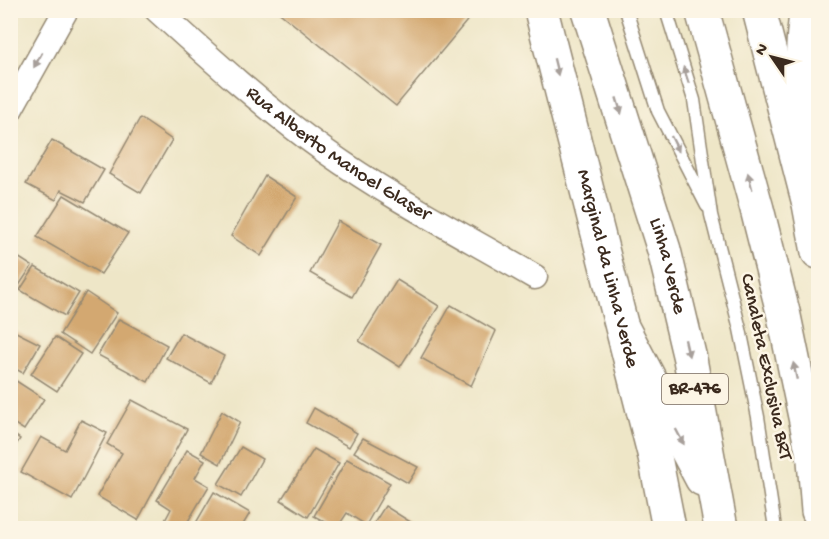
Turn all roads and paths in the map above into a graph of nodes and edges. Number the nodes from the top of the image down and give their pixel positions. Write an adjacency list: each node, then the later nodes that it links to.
1 (66, 10): 10 (street, one-way to 10)
2 (157, 10): 14 (street, Rua Alberto Manoel Glaser)
3 (541, 10): 15 (main road, Marginal da Linha Verde, one-way to 15)
4 (588, 10): 17 (main road, Linha Verde / BR-476, one-way to 17)
5 (626, 10): 12 (lane, Canaleta Exclusiva BRT, one-way to 12)
6 (666, 10): 12 (lane, Canaleta Exclusiva BRT, one-way to 6)
7 (702, 10): 16 (main road, one-way to 7)
8 (759, 10): 11 (main road)
9 (807, 10): 11 (main road)
10 (10, 110)
11 (809, 204): 13 (main road)
12 (711, 215): 19 (lane, Canaleta Exclusiva BRT)
13 (819, 252)
14 (535, 277)
15 (623, 329): 17 (main road, one-way to 17); 18 (main road, Marginal da Linha Verde)
16 (819, 511)
17 (719, 519)
18 (669, 528)
19 (775, 528)

